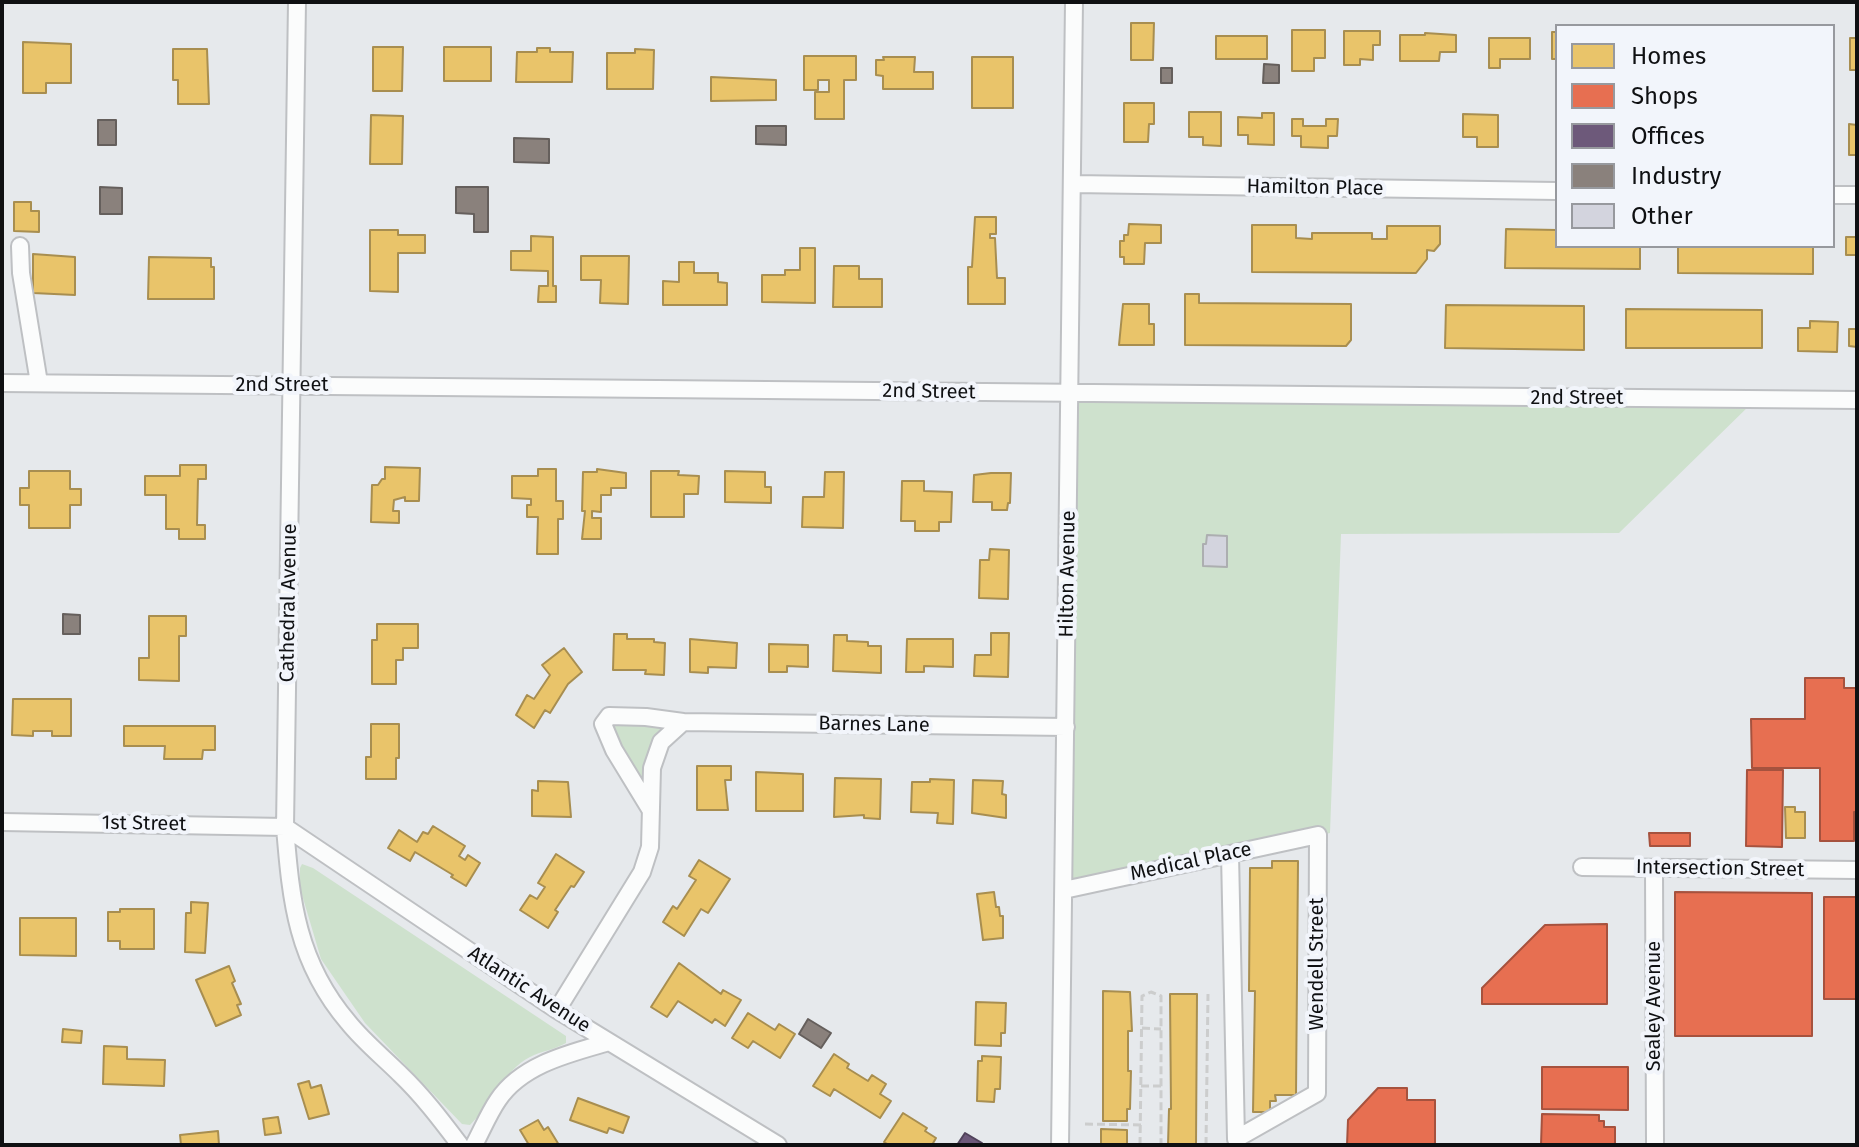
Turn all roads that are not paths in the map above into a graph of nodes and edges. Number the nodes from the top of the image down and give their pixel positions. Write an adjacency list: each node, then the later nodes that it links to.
1 (297, 2): 10 (street, Cathedral Avenue)
2 (1074, 2): 3 (street, Hilton Avenue)
3 (1073, 184): 4 (street, Hamilton Place); 11 (street, Hilton Avenue)
4 (1555, 191)
5 (1835, 195): 6 (street)
6 (1857, 195)
7 (20, 246): 9 (street)
8 (2, 383): 9 (street, 2nd Street)
9 (39, 383): 10 (street, 2nd Street)
10 (293, 384): 11 (street, 2nd Street); 17 (street, Cathedral Avenue)
11 (1070, 394): 12 (street, 2nd Street); 14 (street, Hilton Avenue)
12 (1857, 400)
13 (683, 722): 14 (street, Barnes Lane); 15 (street); 15 (street, Barnes Lane)
14 (1066, 727): 23 (street, Hilton Avenue)
15 (651, 810): 24 (street)
16 (2, 822): 17 (street, 1st Street)
17 (285, 827): 24 (street, Atlantic Avenue); 26 (street, Cathedral Avenue)
18 (1318, 835): 19 (street, Medical Place); 19 (street, Wendell Street)
19 (1230, 854): 23 (street, Medical Place)
20 (1582, 867): 21 (street, Intersection Street)
21 (1654, 868): 22 (street, Intersection Street); 30 (street, Sealey Avenue)
22 (1857, 870)
23 (1064, 890): 29 (street, Hilton Avenue)
24 (557, 1010): 25 (street, Atlantic Avenue)
25 (609, 1042): 27 (street); 28 (street, Atlantic Avenue)
26 (460, 1145)
27 (474, 1145)
28 (778, 1145)
29 (1060, 1145)
30 (1655, 1145)

